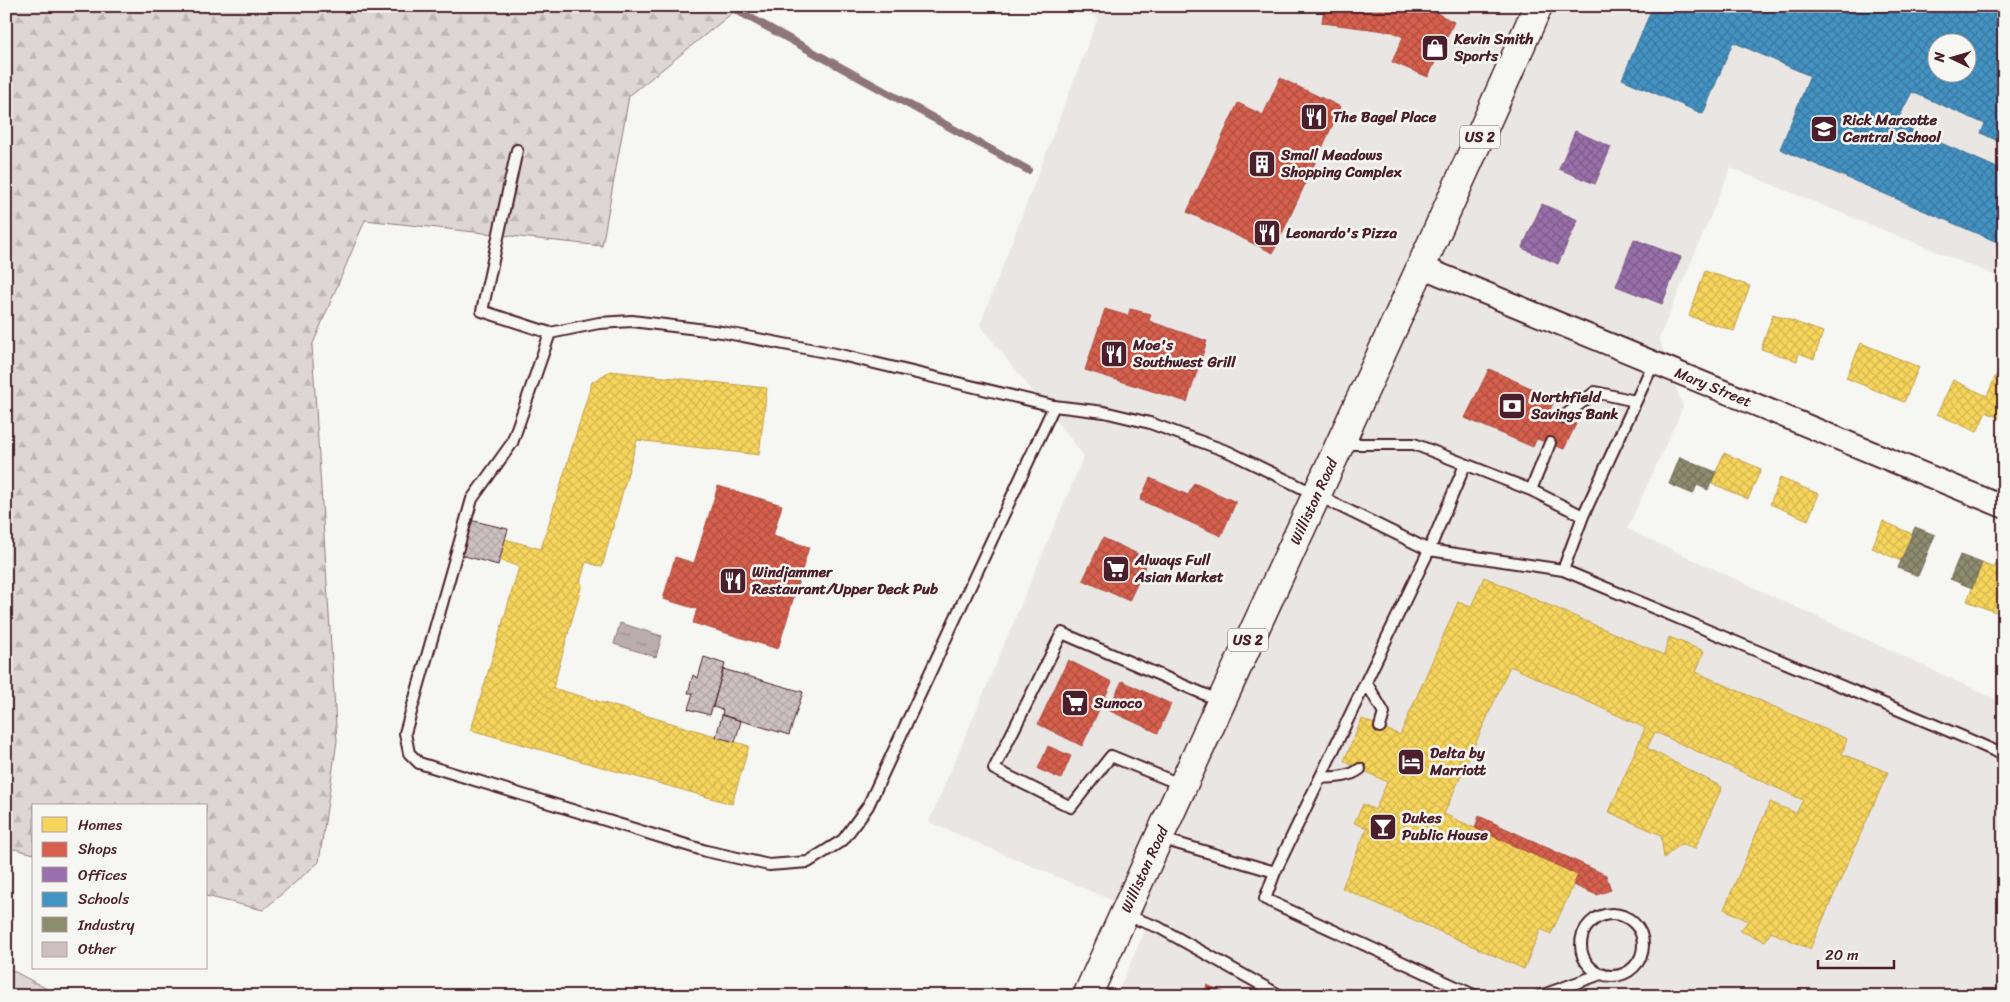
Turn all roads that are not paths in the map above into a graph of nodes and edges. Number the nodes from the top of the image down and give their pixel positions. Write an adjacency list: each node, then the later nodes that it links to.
1 (1538, 6): 3 (main road, Williston Road / US 2)
2 (517, 150): 4 (lane)
3 (1422, 267): 5 (street, Mary Street); 9 (main road, Williston Road / US 2)
4 (550, 333): 7 (lane); 7 (lane)
5 (1654, 362): 6 (lane); 14 (street, Mary Street)
6 (1635, 400): 8 (lane); 15 (lane)
7 (1054, 406): 13 (lane)
8 (1562, 418)
9 (1340, 443): 11 (lane); 13 (main road, Williston Road / US 2)
10 (1550, 444): 12 (lane)
11 (1465, 465): 12 (lane); 16 (lane)
12 (1532, 490): 15 (lane)
13 (1316, 496): 16 (lane); 19 (main road, Williston Road / US 2)
14 (2004, 507)
15 (1583, 516): 17 (lane)
16 (1429, 550): 17 (lane); 18 (lane)
17 (1563, 570): 21 (lane)
18 (1366, 682): 20 (lane); 23 (lane)
19 (1220, 701): 24 (main road, Williston Road / US 2); 24 (lane)
20 (1380, 727)
21 (2004, 755)
22 (1360, 769): 23 (lane)
23 (1320, 778): 26 (lane)
24 (1183, 785): 25 (main road, Williston Road / US 2)
25 (1158, 838): 26 (lane); 27 (main road, Williston Road / US 2)
26 (1275, 872): 31 (lane)
27 (1124, 914): 29 (main road, Williston Road / US 2); 30 (lane)
28 (1601, 974): 28 (lane); 32 (lane)
29 (1087, 996)
30 (1281, 996)
31 (1476, 996)
32 (1540, 996)

